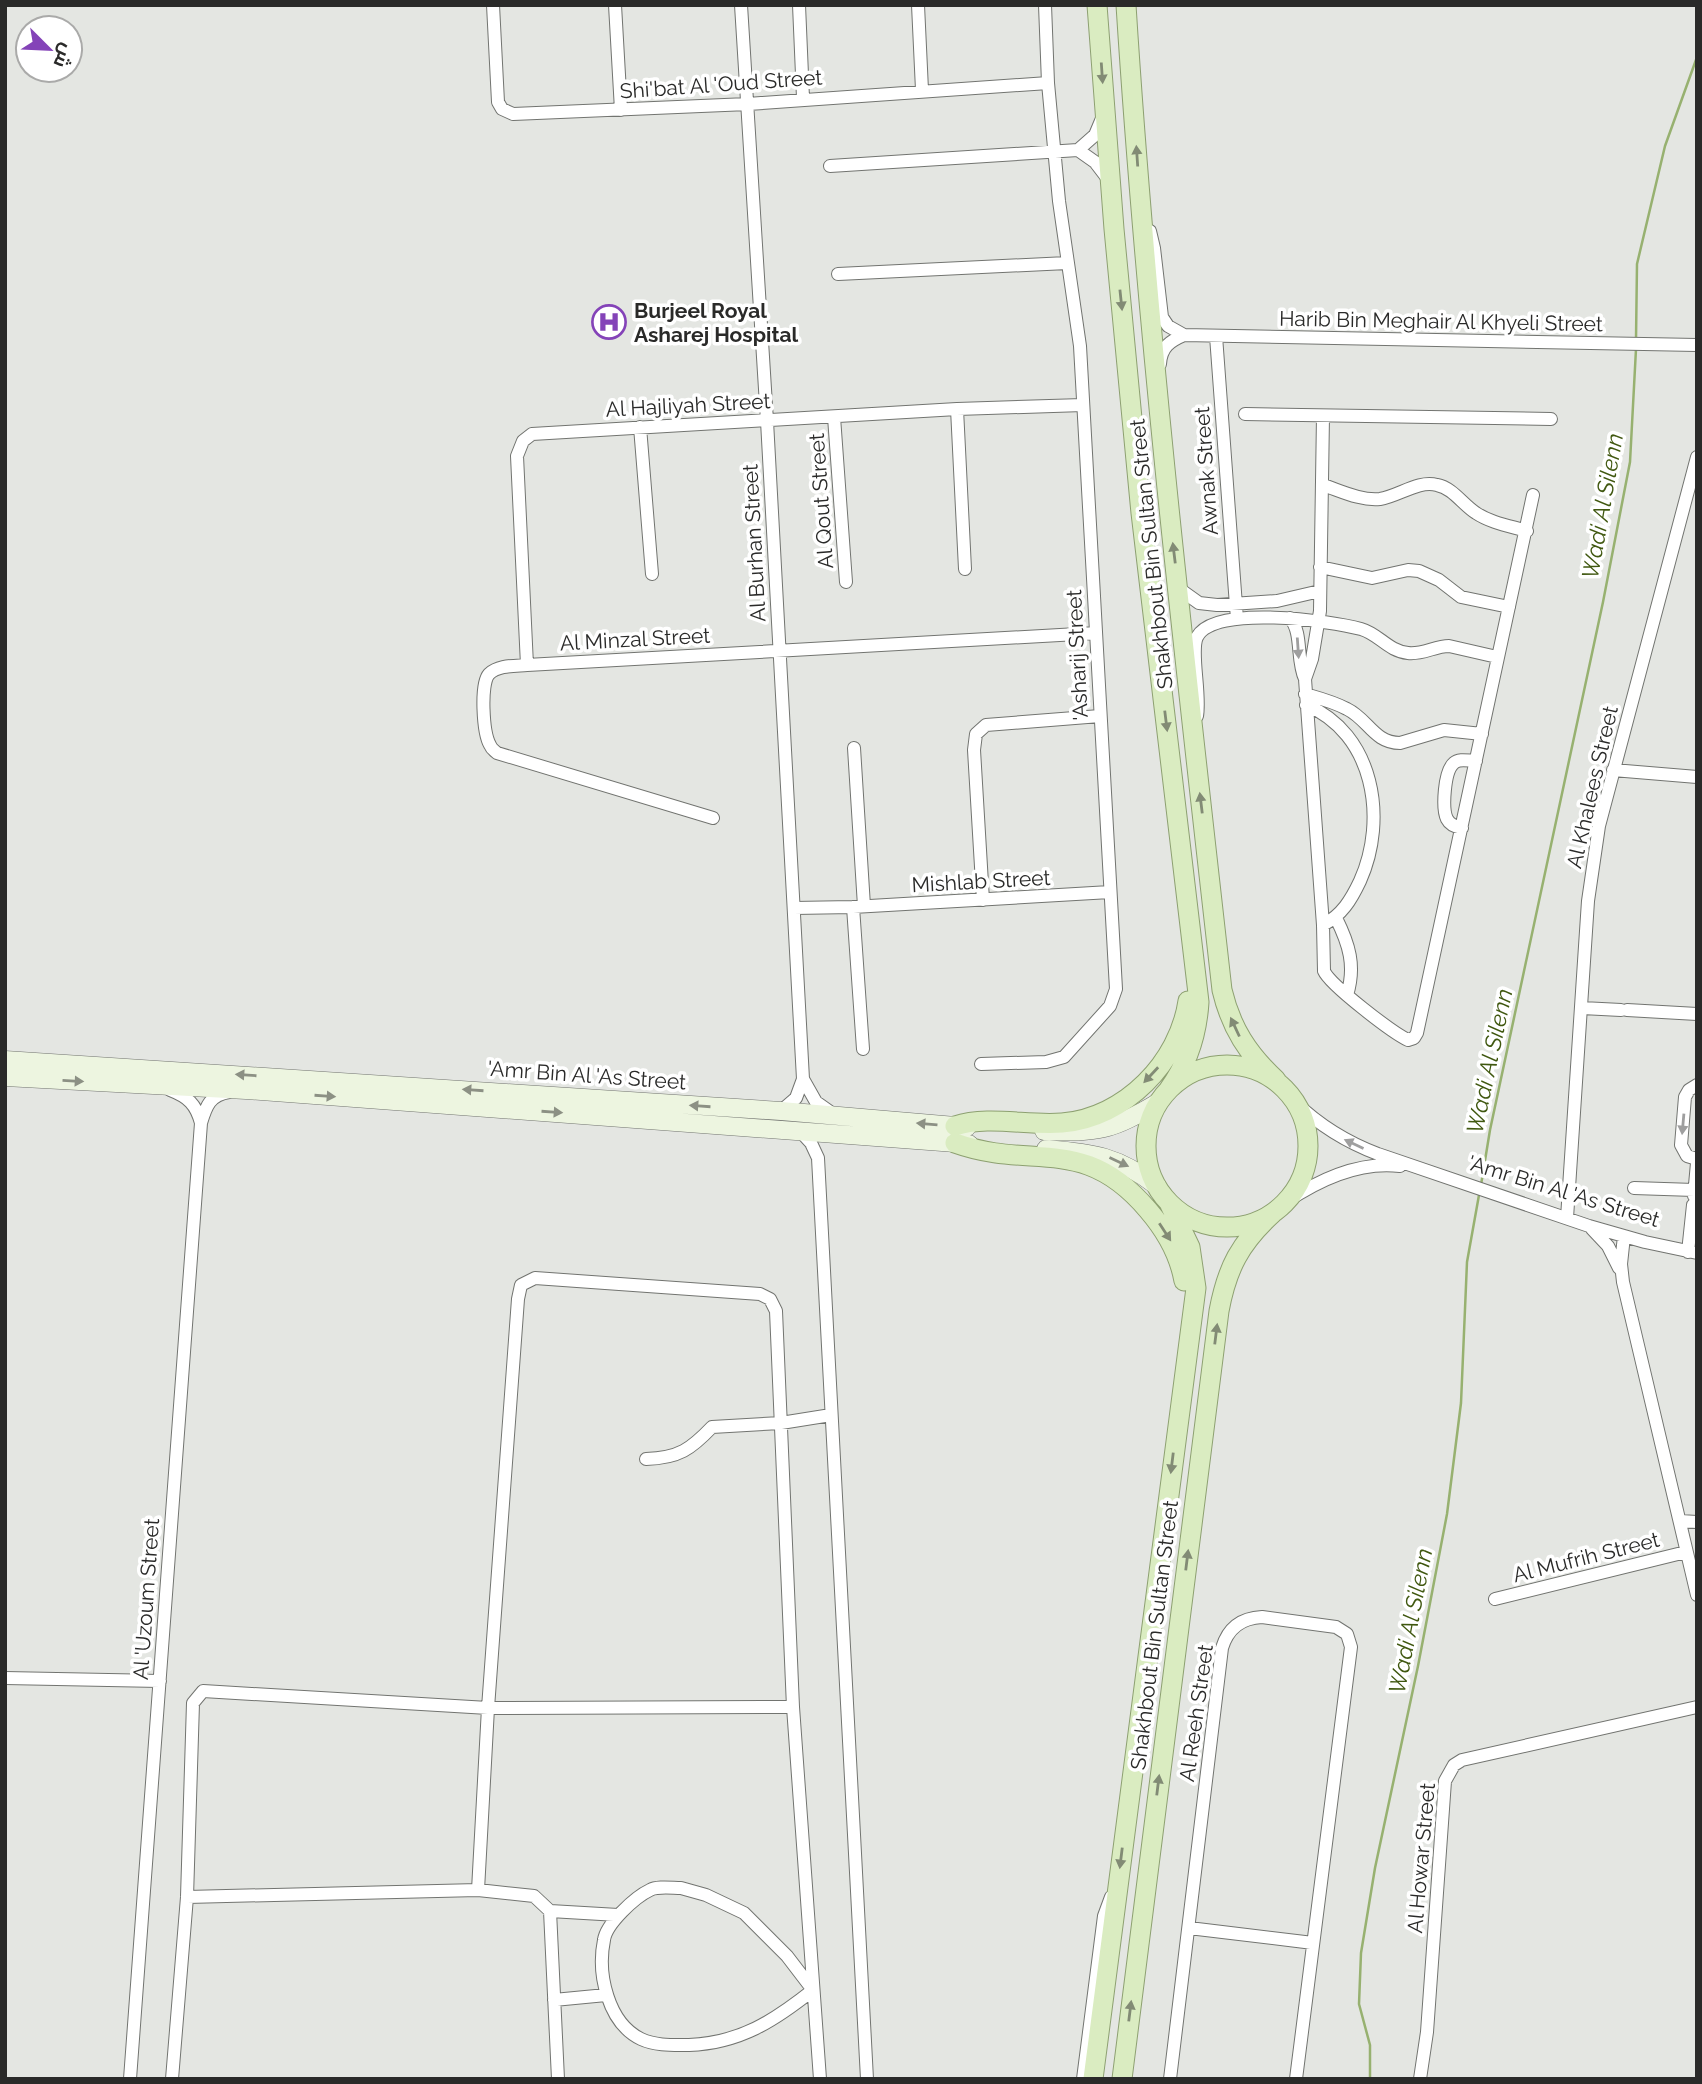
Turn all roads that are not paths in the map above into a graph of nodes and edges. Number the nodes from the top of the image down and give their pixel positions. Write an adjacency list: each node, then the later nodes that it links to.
1 (493, 5): 14 (street, Shi'bat Al 'Oud Street)
2 (615, 5): 14 (street)
3 (741, 5): 12 (street, Al Burhan Street)
4 (799, 5): 11 (street)
5 (918, 5): 10 (street)
6 (1045, 5): 9 (street, 'Asharij Street)
7 (1097, 5): 13 (main road, Shakhbout Bin Sultan Street, one-way to 13)
8 (1126, 5): 19 (main road, Shakhbout Bin Sultan Street, one-way to 8)
9 (1048, 83): 10 (street, Shi'bat Al 'Oud Street); 16 (street, 'Asharij Street)
10 (922, 90): 11 (street, Shi'bat Al 'Oud Street)
11 (803, 98): 12 (street, Shi'bat Al 'Oud Street)
12 (748, 104): 14 (street, Shi'bat Al 'Oud Street); 31 (street, Al Burhan Street)
13 (1104, 106): 15 (street); 18 (main road, Shakhbout Bin Sultan Street)
14 (621, 110)
15 (1077, 150): 16 (street); 18 (street)
16 (1054, 151): 17 (street); 20 (street, 'Asharij Street)
17 (830, 166)
18 (1110, 183): 66 (main road, Shakhbout Bin Sultan Street, one-way to 66)
19 (1140, 207): 22 (street); 33 (main road, Shakhbout Bin Sultan Street)
20 (1067, 263): 21 (street); 25 (street, 'Asharij Street)
21 (838, 274)
22 (1184, 335): 23 (street, Harib Bin Meghair Al Khyeli Street); 33 (street)
23 (1216, 337): 24 (street, Harib Bin Meghair Al Khyeli Street); 45 (street, Awnak Street)
24 (1697, 345)
25 (1083, 405): 26 (street, Al Hajliyah Street); 50 (street, 'Asharij Street)
26 (957, 409): 29 (street, Al Hajliyah Street); 39 (street)
27 (1245, 414): 28 (street)
28 (1323, 416): 30 (street); 35 (street)
29 (834, 417): 31 (street, Al Hajliyah Street); 41 (street, Al Qout Street)
30 (1551, 419)
31 (767, 421): 32 (street, Al Hajliyah Street); 51 (street, Al Burhan Street)
32 (640, 427): 40 (street); 53 (street, Al Hajliyah Street)
33 (1161, 441): 42 (main road, Shakhbout Bin Sultan Street, one-way to 33)
34 (1697, 457): 63 (street, Al Khalees Street)
35 (1323, 485): 37 (street); 38 (street)
36 (1533, 495): 37 (street)
37 (1527, 531): 46 (street)
38 (1320, 567): 43 (street); 46 (street)
39 (965, 569)
40 (652, 574)
41 (846, 582)
42 (1178, 588): 45 (street); 57 (main road, Shakhbout Bin Sultan Street)
43 (1320, 591): 44 (street); 49 (street)
44 (1284, 600): 45 (street); 47 (street)
45 (1236, 603): 48 (street, Awnak Street)
46 (1509, 607): 52 (street)
47 (1288, 617): 48 (street); 49 (street); 54 (street, one-way to 54)
48 (1237, 619): 57 (street)
49 (1318, 621): 52 (street); 54 (street)
50 (1095, 633): 51 (street, Al Minzal Street); 56 (street, 'Asharij Street)
51 (779, 651): 53 (street, Al Minzal Street); 71 (street, Al Burhan Street)
52 (1497, 657): 59 (street)
53 (527, 665): 65 (street, Al Minzal Street)
54 (1305, 679): 55 (street)
55 (1306, 700): 58 (street); 61 (street); 73 (street)
56 (1100, 716): 68 (street, 'Asharij Street); 69 (street)
57 (1192, 730): 82 (main road, Shakhbout Bin Sultan Street, one-way to 57)
58 (1374, 733): 59 (street); 61 (street)
59 (1482, 734): 62 (street)
60 (853, 748): 70 (street)
61 (1354, 748): 72 (street)
62 (1476, 761): 67 (street); 67 (street)
63 (1613, 770): 64 (street); 75 (street, Al Khalees Street)
64 (1697, 777)
65 (713, 818)
66 (1178, 822): 86 (main road, Shakhbout Bin Sultan Street); 92 (main road, one-way to 92)
67 (1462, 828): 74 (street)
68 (1110, 892): 69 (street, Mishlab Street); 79 (street, 'Asharij Street)
69 (983, 900): 70 (street, Mishlab Street)
70 (859, 907): 71 (street, Mishlab Street); 77 (street)
71 (794, 908): 81 (street, Al Burhan Street)
72 (1335, 918): 73 (street); 74 (street)
73 (1323, 925): 74 (street)
74 (1346, 995)
75 (1582, 1008): 76 (street); 101 (street, Al Khalees Street)
76 (1697, 1014)
77 (863, 1049)
78 (5, 1060): 88 (main road, 'Amr Bin Al 'As Street, one-way to 78)
79 (981, 1064)
80 (5, 1077): 84 (main road, 'Amr Bin Al 'As Street, one-way to 84)
81 (803, 1079): 88 (street); 90 (street)
82 (1276, 1080): 86 (main road); 87 (main road)
83 (1697, 1085): 94 (street, one-way to 94)
84 (158, 1086): 85 (main road, 'Amr Bin Al 'As Street); 89 (street)
85 (246, 1090): 89 (street, Al 'Uzoum Street); 91 (main road, 'Amr Bin Al 'As Street, one-way to 91)
86 (1164, 1096): 92 (main road, 'Amr Bin Al 'As Street); 96 (main road)
87 (1295, 1102): 95 (street, 'Amr Bin Al 'As Street, one-way to 87); 100 (main road)
88 (781, 1111): 90 (main road, 'Amr Bin Al 'As Street)
89 (201, 1123): 116 (street, Al 'Uzoum Street)
90 (838, 1125): 91 (main road, 'Amr Bin Al 'As Street); 92 (main road, 'Amr Bin Al 'As Street); 93 (street)
91 (800, 1131): 93 (street)
92 (955, 1135): 96 (main road, 'Amr Bin Al 'As Street, one-way to 96); 108 (main road, one-way to 108)
93 (818, 1158): 106 (street)
94 (1697, 1161): 98 (street)
95 (1418, 1168): 100 (street, 'Amr Bin Al 'As Street); 101 (street, 'Amr Bin Al 'As Street)
96 (1157, 1186): 99 (main road)
97 (1634, 1188): 98 (street)
98 (1694, 1197): 104 (street)
99 (1170, 1205): 100 (main road); 108 (main road, Shakhbout Bin Sultan Street)
100 (1279, 1207): 137 (main road, Shakhbout Bin Sultan Street, one-way to 100)
101 (1567, 1218): 102 (street, 'Amr Bin Al 'As Street)
102 (1590, 1226): 103 (street, 'Amr Bin Al 'As Street); 105 (street)
103 (1624, 1237): 104 (street, 'Amr Bin Al 'As Street); 105 (street)
104 (1693, 1252)
105 (1623, 1282): 110 (street)
106 (831, 1415): 107 (street); 134 (street)
107 (781, 1423): 109 (street); 117 (street); 119 (street)
108 (1177, 1427): 120 (main road, Shakhbout Bin Sultan Street, one-way to 120)
109 (646, 1459)
110 (1680, 1521): 111 (street); 112 (street)
111 (1697, 1522)
112 (1686, 1552): 113 (street); 114 (street, Al Mufrih Street)
113 (1697, 1595)
114 (1495, 1599)
115 (5, 1678): 116 (street)
116 (160, 1681): 130 (street, Al 'Uzoum Street)
117 (793, 1707): 119 (street); 127 (street)
118 (1697, 1707): 140 (street, Al Howar Street)
119 (488, 1708): 121 (street); 122 (street)
120 (1117, 1888): 135 (street); 136 (main road, Shakhbout Bin Sultan Street)
121 (478, 1890): 122 (street); 123 (street)
122 (187, 1897): 131 (street)
123 (550, 1911): 124 (street); 129 (street)
124 (618, 1915): 127 (street); 128 (street)
125 (1189, 1928): 126 (street); 126 (street, Al Reeh Street); 138 (street, Al Reeh Street)
126 (1313, 1943): 139 (street, Al Reeh Street)
127 (813, 1990): 128 (street); 133 (street)
128 (606, 1994): 129 (street)
129 (554, 2000): 132 (street)
130 (130, 2079)
131 (172, 2079)
132 (558, 2079)
133 (820, 2079)
134 (867, 2079)
135 (1083, 2079)
136 (1093, 2079)
137 (1122, 2079)
138 (1170, 2079)
139 (1296, 2079)
140 (1420, 2079)

